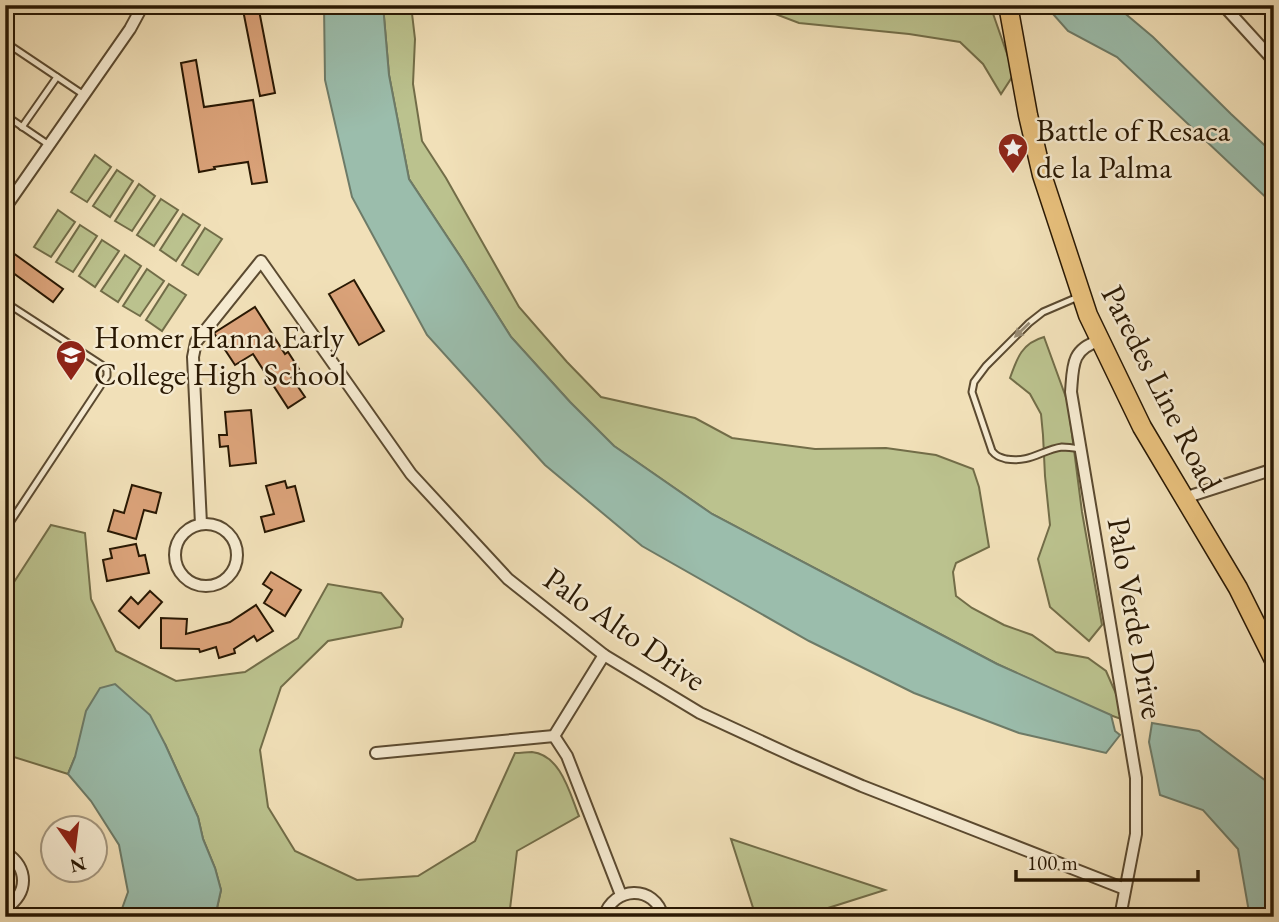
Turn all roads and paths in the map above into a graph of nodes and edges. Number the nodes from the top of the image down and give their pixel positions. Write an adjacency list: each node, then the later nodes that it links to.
1 (143, 5): 7 (street)
2 (1008, 5): 12 (main road, Paredes Line Road)
3 (1223, 5): 5 (street)
4 (5, 42): 6 (lane)
5 (1274, 61)
6 (57, 77): 7 (lane); 9 (lane)
7 (84, 95): 10 (street)
8 (5, 115): 9 (lane)
9 (22, 127): 10 (lane)
10 (49, 145): 11 (street)
11 (5, 208)
12 (1081, 296): 14 (main road, Paredes Line Road); 15 (lane, one-way to 15)
13 (5, 302): 19 (lane)
14 (1099, 341): 15 (street, Palo Verde Drive); 17 (main road, Paredes Line Road)
15 (1081, 449): 26 (street, Palo Verde Drive)
16 (1274, 469): 17 (street)
17 (1184, 498): 20 (main road, Paredes Line Road)
18 (201, 524): 18 (street); 21 (street, Palo Alto Drive)
19 (5, 530)
20 (1269, 640): 22 (main road, Paredes Line Road)
21 (604, 655): 23 (street); 26 (street, Palo Alto Drive)
22 (1274, 660)
23 (554, 736): 24 (street); 27 (street)
24 (376, 753)
25 (5, 852): 28 (street)
26 (1125, 888): 31 (street, Palo Verde Drive)
27 (621, 895): 29 (street); 30 (street)
28 (5, 909)
29 (604, 917)
30 (663, 917)
31 (1120, 917)

